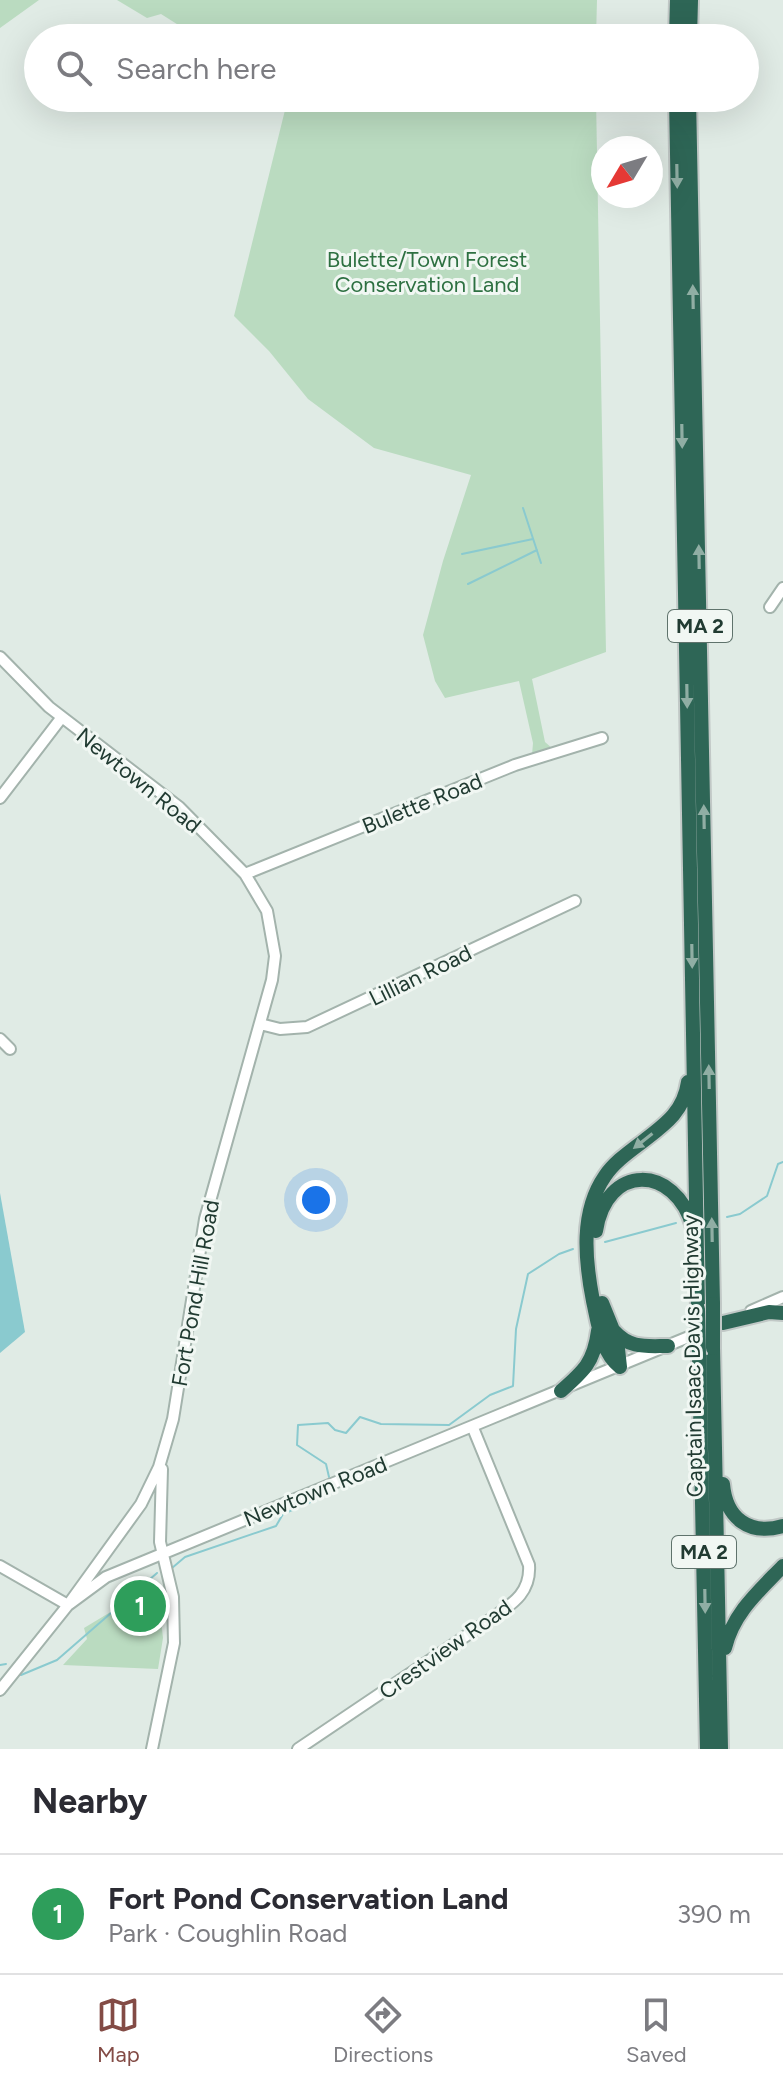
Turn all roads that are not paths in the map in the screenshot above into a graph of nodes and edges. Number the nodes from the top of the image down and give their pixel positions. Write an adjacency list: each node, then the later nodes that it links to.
1 (677, 0): 3 (highway)
2 (691, 0): 4 (highway)
3 (676, 24)
4 (690, 24)
5 (676, 112): 19 (highway, MA 2, one-way to 19)
6 (689, 112): 20 (highway, MA 2, one-way to 6)
7 (783, 588): 8 (street)
8 (770, 607)
9 (0, 657): 10 (street, Newtown Road)
10 (62, 717): 12 (street); 13 (street, Newtown Road)
11 (602, 738): 13 (street, Bulette Road)
12 (0, 798)
13 (245, 874): 15 (street, Newtown Road)
14 (575, 901): 16 (street, Lillian Road)
15 (275, 960): 16 (street, Fort Pond Hill Road)
16 (260, 1024): 33 (street, Fort Pond Hill Road)
17 (0, 1039): 18 (street)
18 (10, 1049)
19 (694, 1054): 20 (highway, MA 2); 25 (highway, one-way to 25)
20 (703, 1156): 21 (highway, Captain Isaac Davis Highway / MA 2); 23 (highway, Captain Isaac Davis Highway / MA 2, one-way to 20)
21 (697, 1241): 23 (highway, Captain Isaac Davis Highway / MA 2); 27 (highway)
22 (783, 1297): 26 (street, Newtown Road)
23 (706, 1306): 31 (highway, Captain Isaac Davis Highway / MA 2, bridge); 43 (highway, Captain Isaac Davis Highway / MA 2, one-way to 43, bridge)
24 (783, 1313): 26 (highway)
25 (597, 1318): 29 (highway); 30 (highway)
26 (723, 1323): 28 (street, Newtown Road)
27 (613, 1330): 28 (highway); 29 (highway)
28 (668, 1346): 29 (street, Newtown Road)
29 (620, 1367): 30 (street, Newtown Road)
30 (561, 1391): 32 (street, Newtown Road)
31 (714, 1406): 34 (highway); 40 (highway, Captain Isaac Davis Highway / MA 2)
32 (473, 1428): 35 (street, Newtown Road); 42 (street, Crestview Road)
33 (166, 1447): 35 (street); 38 (street, Fort Pond Hill Road)
34 (783, 1526)
35 (161, 1552): 38 (street, Newtown Road); 41 (street)
36 (0, 1566): 38 (street)
37 (783, 1566): 40 (highway)
38 (68, 1605): 39 (street, Newtown Road)
39 (0, 1690)
40 (721, 1700): 44 (highway, Captain Isaac Davis Highway / MA 2)
41 (152, 1749)
42 (298, 1749)
43 (707, 1749)
44 (721, 1749)

